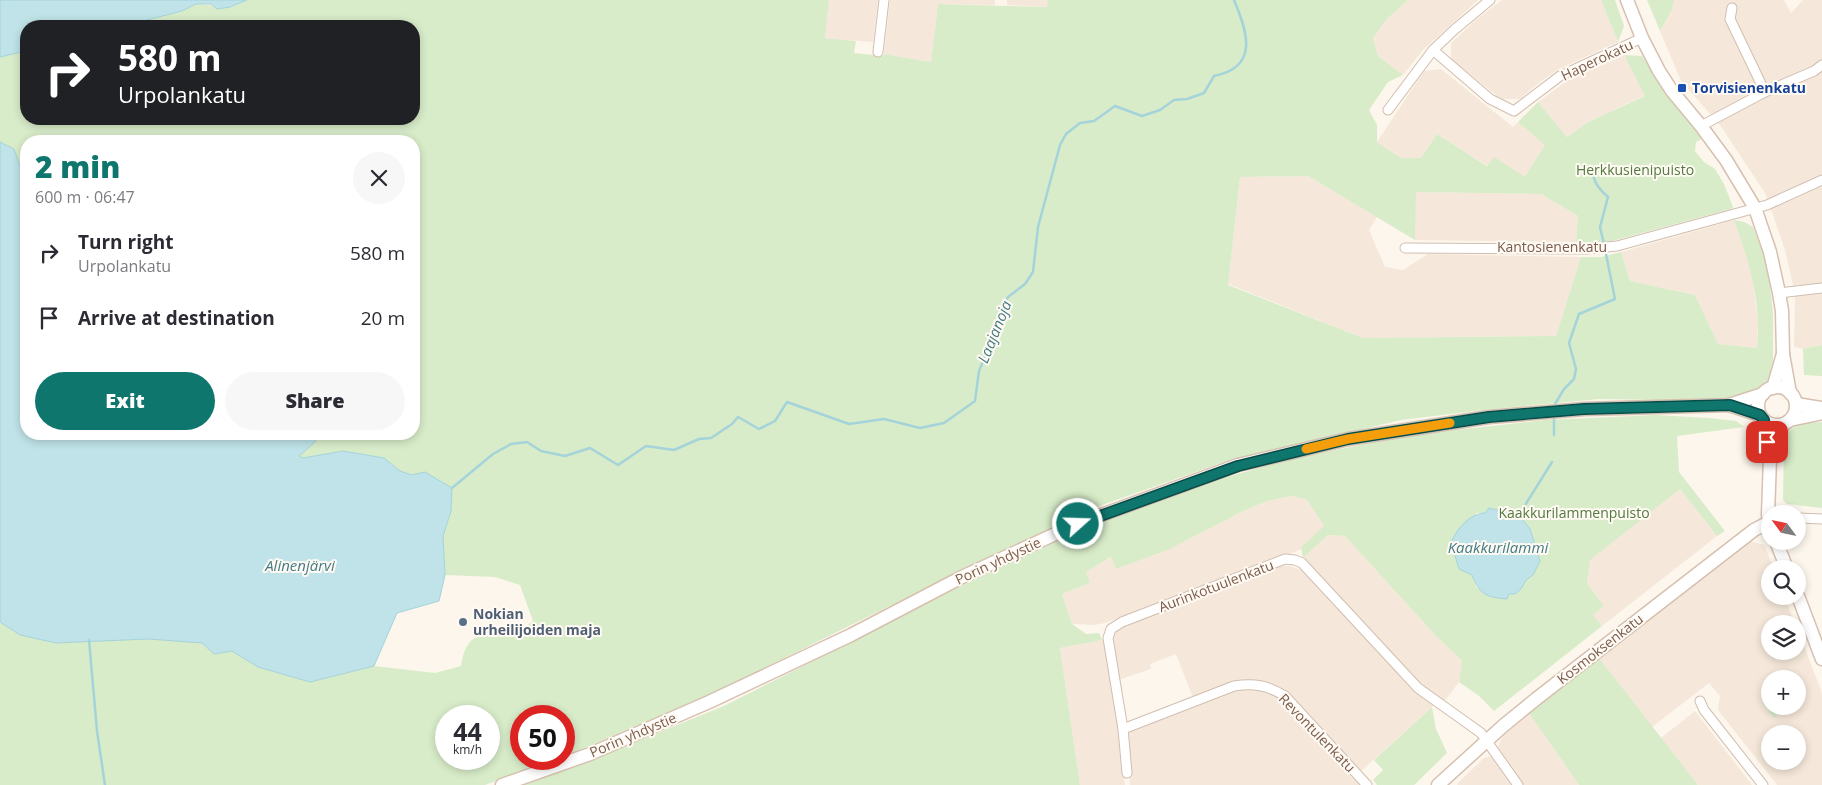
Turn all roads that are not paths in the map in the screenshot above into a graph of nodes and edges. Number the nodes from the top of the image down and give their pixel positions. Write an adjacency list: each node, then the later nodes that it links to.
1 (884, 0): 7 (street)
2 (1490, 0): 6 (street)
3 (1627, 0): 5 (main road)
4 (1732, 8): 9 (street)
5 (1642, 38): 6 (street, Haperokatu); 11 (main road)
6 (1433, 50): 10 (street)
7 (878, 52)
8 (1822, 65): 9 (street)
9 (1765, 92): 11 (street)
10 (1388, 110)
11 (1701, 126): 13 (main road)
12 (1822, 180): 13 (street, Kantosienenkatu)
13 (1755, 208): 14 (street, Kantosienenkatu); 16 (main road)
14 (1405, 248)
15 (1822, 288): 16 (street)
16 (1779, 293): 17 (main road)
17 (1783, 354): 18 (main road); 19 (main road)
18 (1768, 391): 19 (main road); 20 (main road, Porin yhdystie); 23 (main road)
19 (1793, 398): 21 (main road); 24 (main road)
20 (1730, 405): 23 (main road, Porin yhdystie); 36 (main road, Porin yhdystie)
21 (1822, 408)
22 (1822, 413): 24 (main road)
23 (1762, 417): 24 (main road); 25 (main road)
24 (1786, 422): 25 (main road)
25 (1770, 452): 26 (main road)
26 (1769, 505)
27 (1806, 518): 28 (street)
28 (1822, 519)
29 (1761, 525): 34 (main road, Kosmoksenkatu)
30 (1801, 605): 31 (main road)
31 (1822, 659)
32 (1700, 701): 40 (street)
33 (1123, 729): 34 (street, Aurinkotuulenkatu); 35 (street, Aurinkotuulenkatu); 37 (street, Revontulenkatu)
34 (1487, 740): 38 (main road, Kosmoksenkatu); 39 (street)
35 (1127, 773)
36 (502, 785)
37 (1367, 785)
38 (1438, 785)
39 (1518, 785)
40 (1763, 785)

